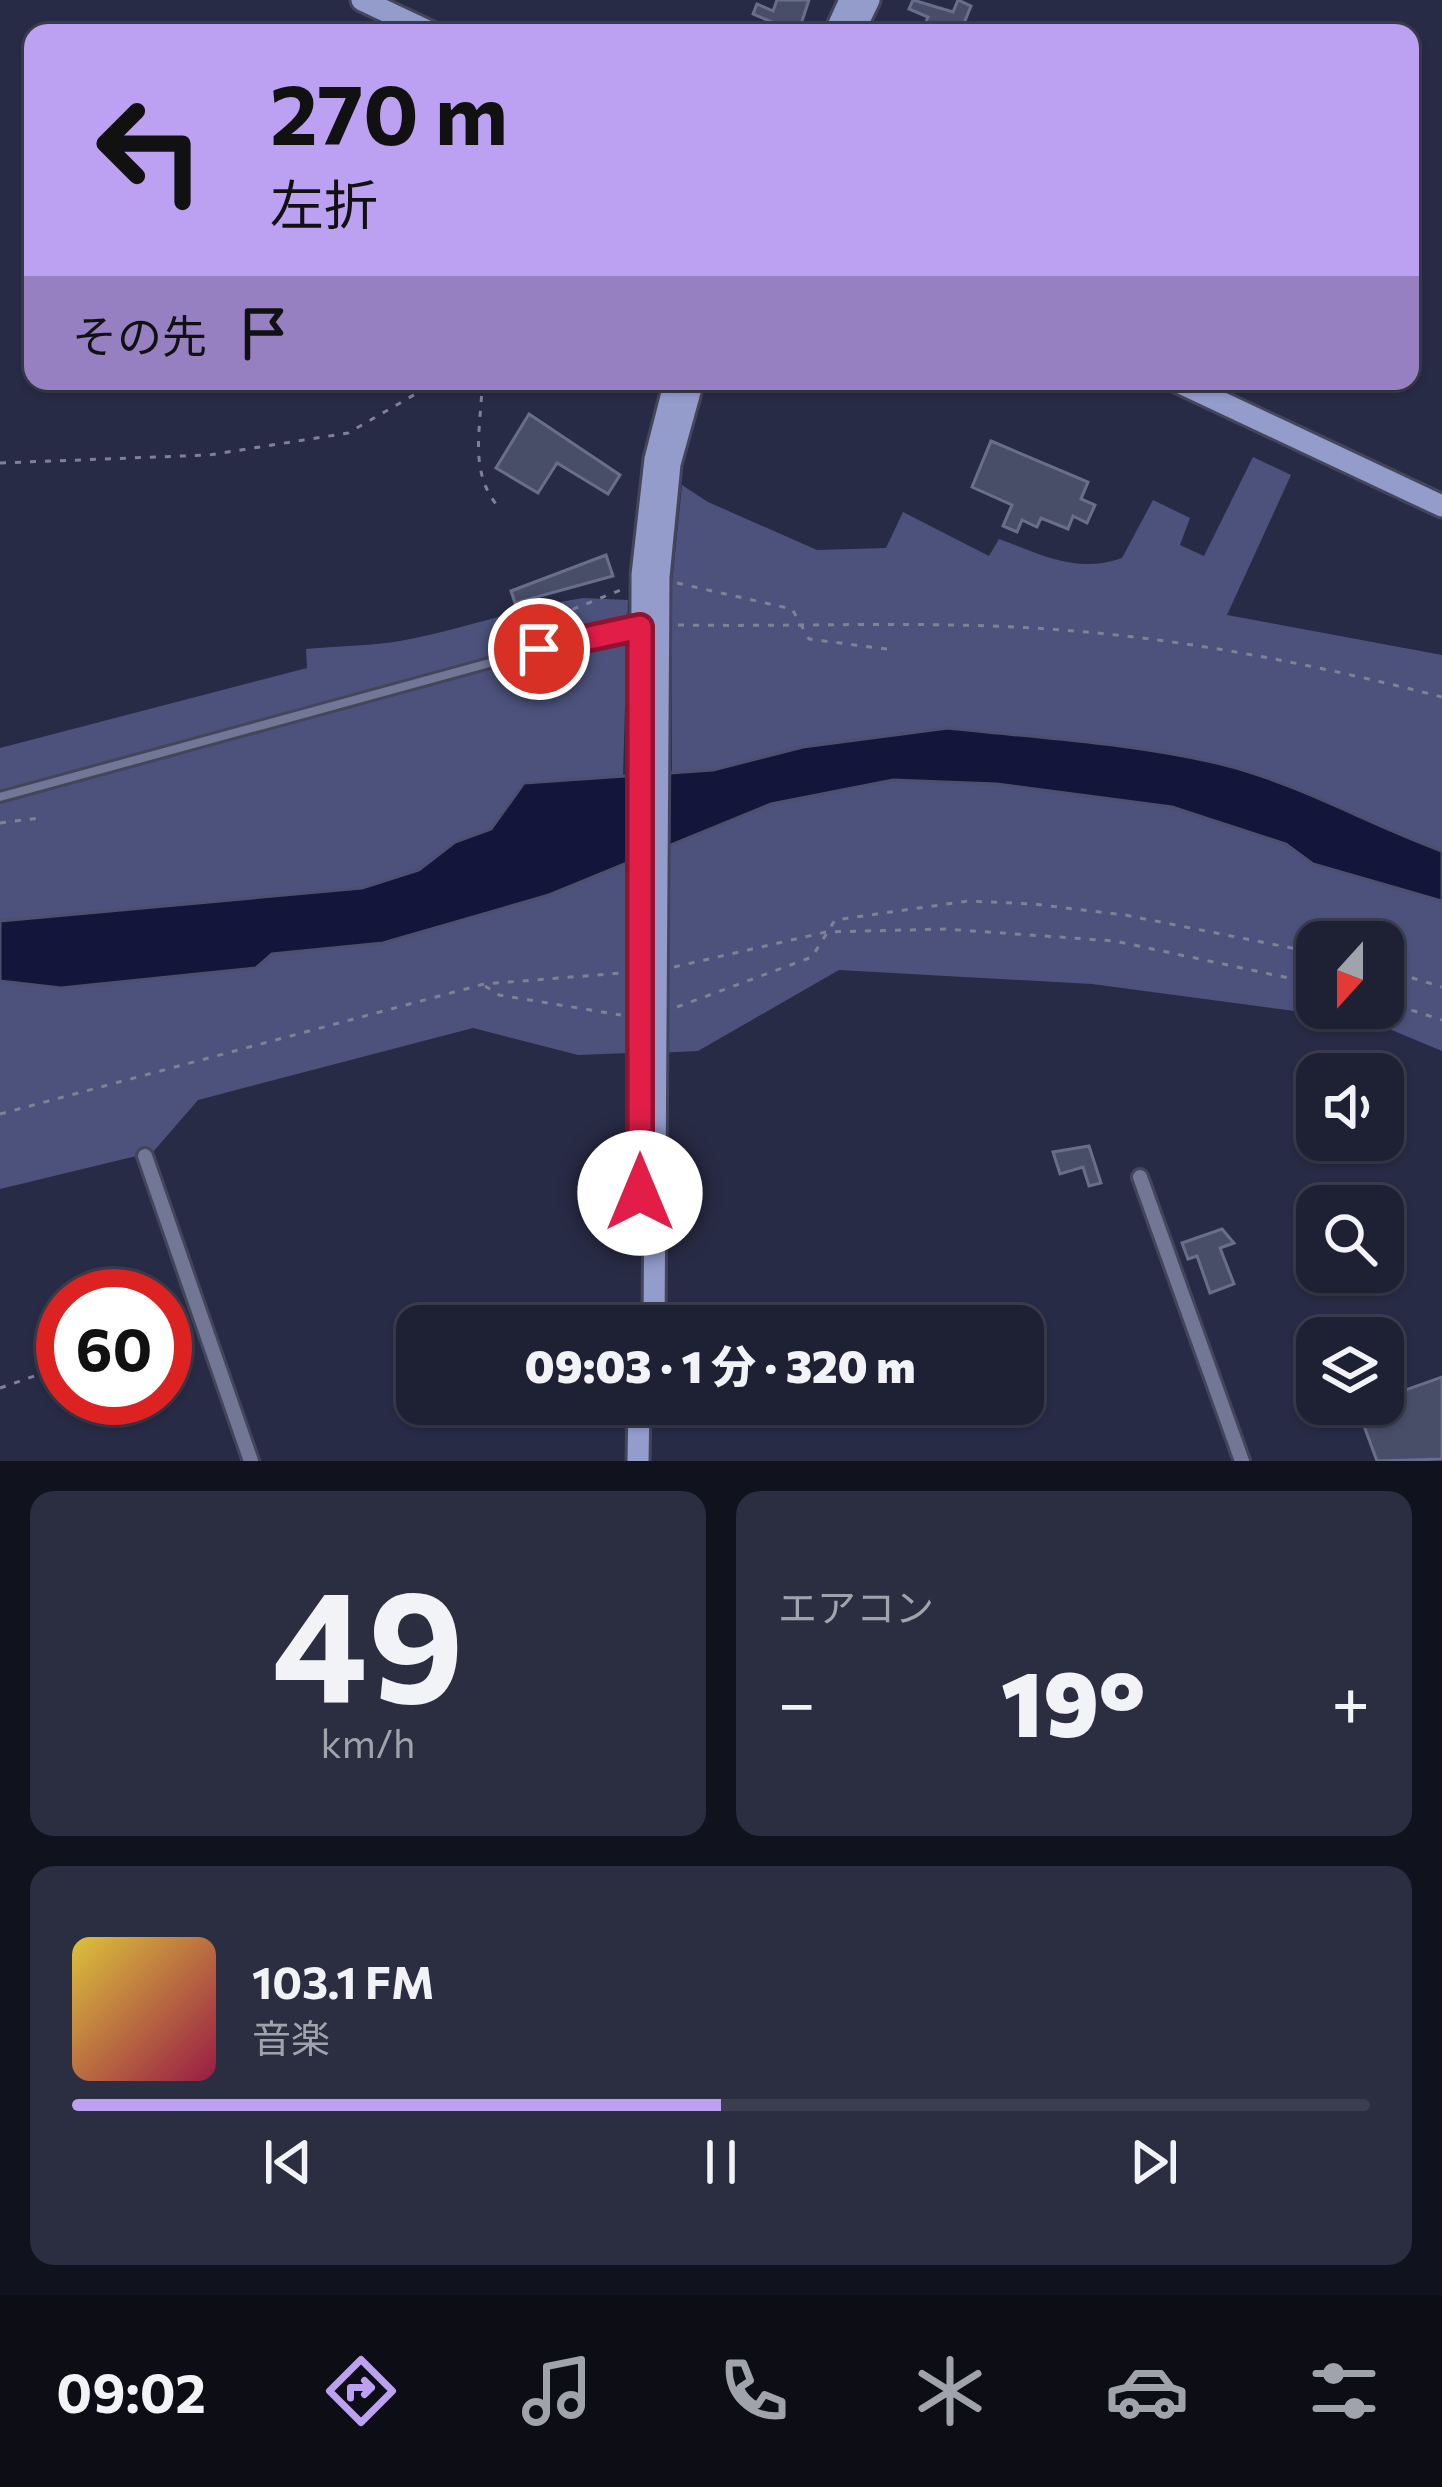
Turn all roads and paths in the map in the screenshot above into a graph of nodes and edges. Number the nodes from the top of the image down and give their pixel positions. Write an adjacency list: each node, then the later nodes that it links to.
1 (362, 0): 2 (main road)
2 (413, 24)
3 (422, 390): 8 (path)
4 (481, 390): 9 (path)
5 (673, 390): 13 (main road)
6 (691, 390): 13 (main road)
7 (1195, 390): 10 (main road)
8 (0, 463)
9 (496, 504)
10 (1442, 506)
11 (676, 583): 14 (path)
12 (623, 589): 16 (path)
13 (649, 626): 14 (path); 16 (lane); 23 (main road)
14 (801, 627): 15 (path); 17 (path)
15 (895, 650)
16 (508, 658): 18 (lane)
17 (1442, 697)
18 (0, 797)
19 (39, 818): 20 (path)
20 (0, 823)
21 (826, 932): 22 (path); 23 (path); 25 (path); 28 (path)
22 (1296, 948)
23 (650, 962): 26 (path); 35 (main road); 36 (main road)
24 (1404, 975): 27 (path)
25 (1296, 979)
26 (484, 985): 30 (path); 32 (path)
27 (1442, 987)
28 (677, 1007)
29 (1404, 1008): 31 (path)
30 (622, 1015)
31 (1442, 1020)
32 (0, 1114)
33 (145, 1156): 37 (street)
34 (1140, 1177): 46 (street)
35 (640, 1305)
36 (654, 1305)
37 (199, 1318): 38 (path); 43 (street)
38 (192, 1320)
39 (36, 1375): 40 (path)
40 (0, 1388)
41 (639, 1425): 44 (main road)
42 (653, 1425): 45 (main road)
43 (251, 1461)
44 (638, 1461)
45 (653, 1461)
46 (1243, 1461)

